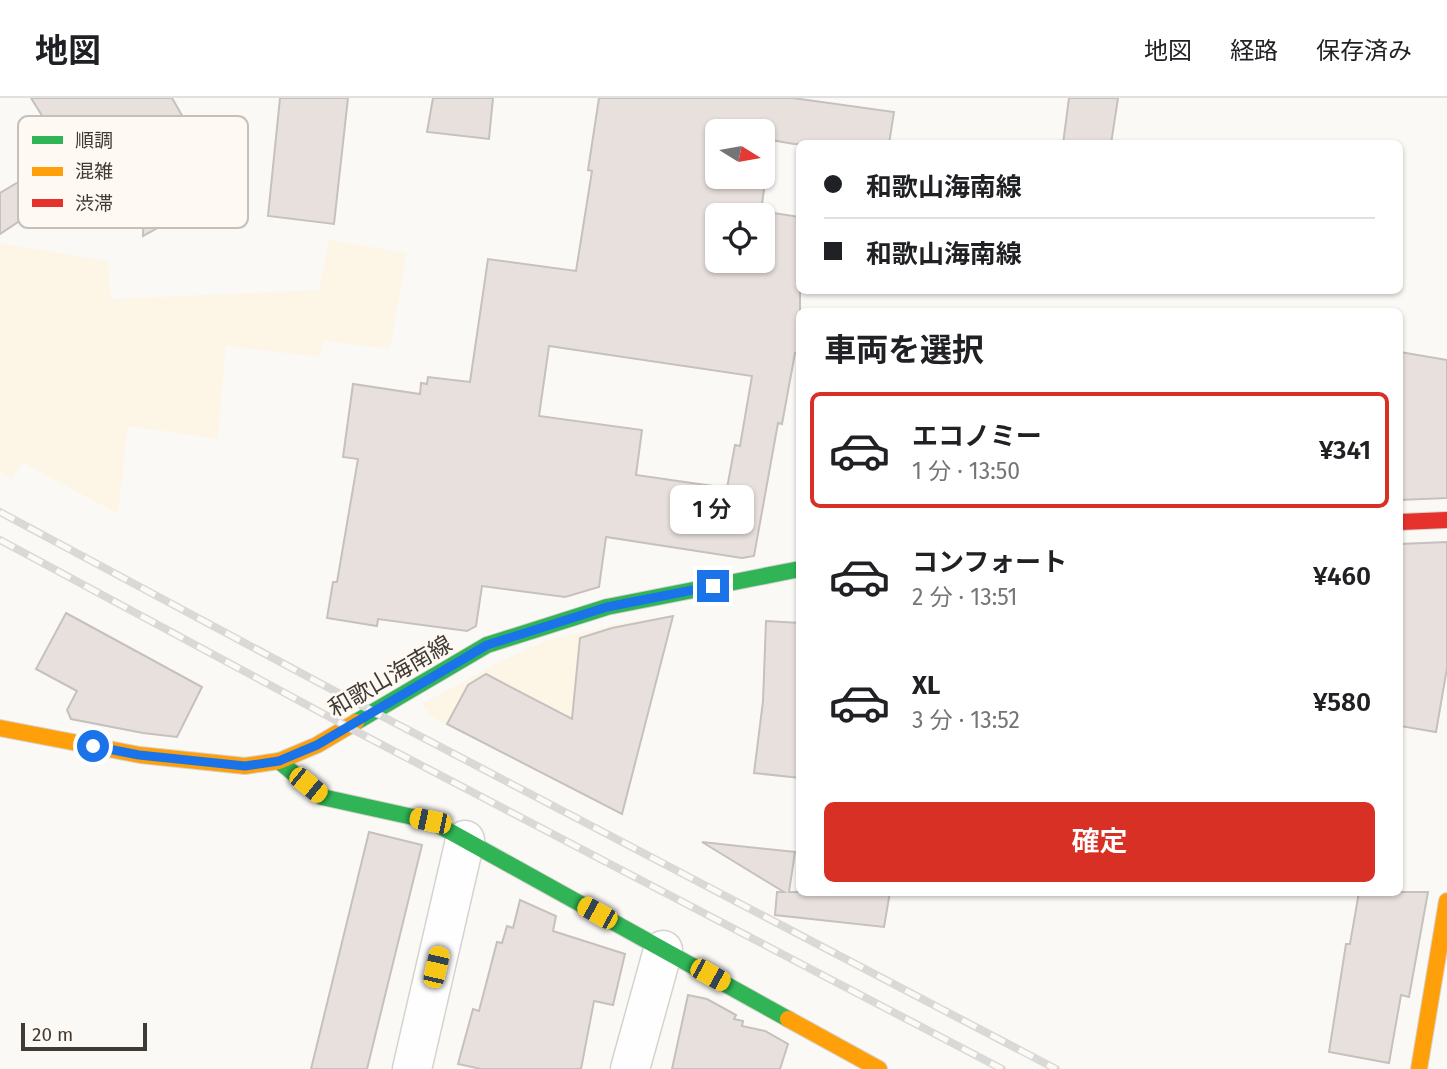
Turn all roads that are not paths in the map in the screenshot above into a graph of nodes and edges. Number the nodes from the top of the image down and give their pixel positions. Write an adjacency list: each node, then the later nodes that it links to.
1 (1447, 520): 2 (main road)
2 (1403, 523)
3 (796, 570): 5 (main road, 和歌山海南線)
4 (0, 728): 5 (main road, 和歌山海南線)
5 (279, 761): 6 (main road)
6 (466, 840): 8 (main road); 10 (street)
7 (1447, 901): 12 (main road)
8 (663, 950): 9 (main road); 11 (street)
9 (857, 1063)
10 (412, 1069)
11 (630, 1069)
12 (1419, 1069)

